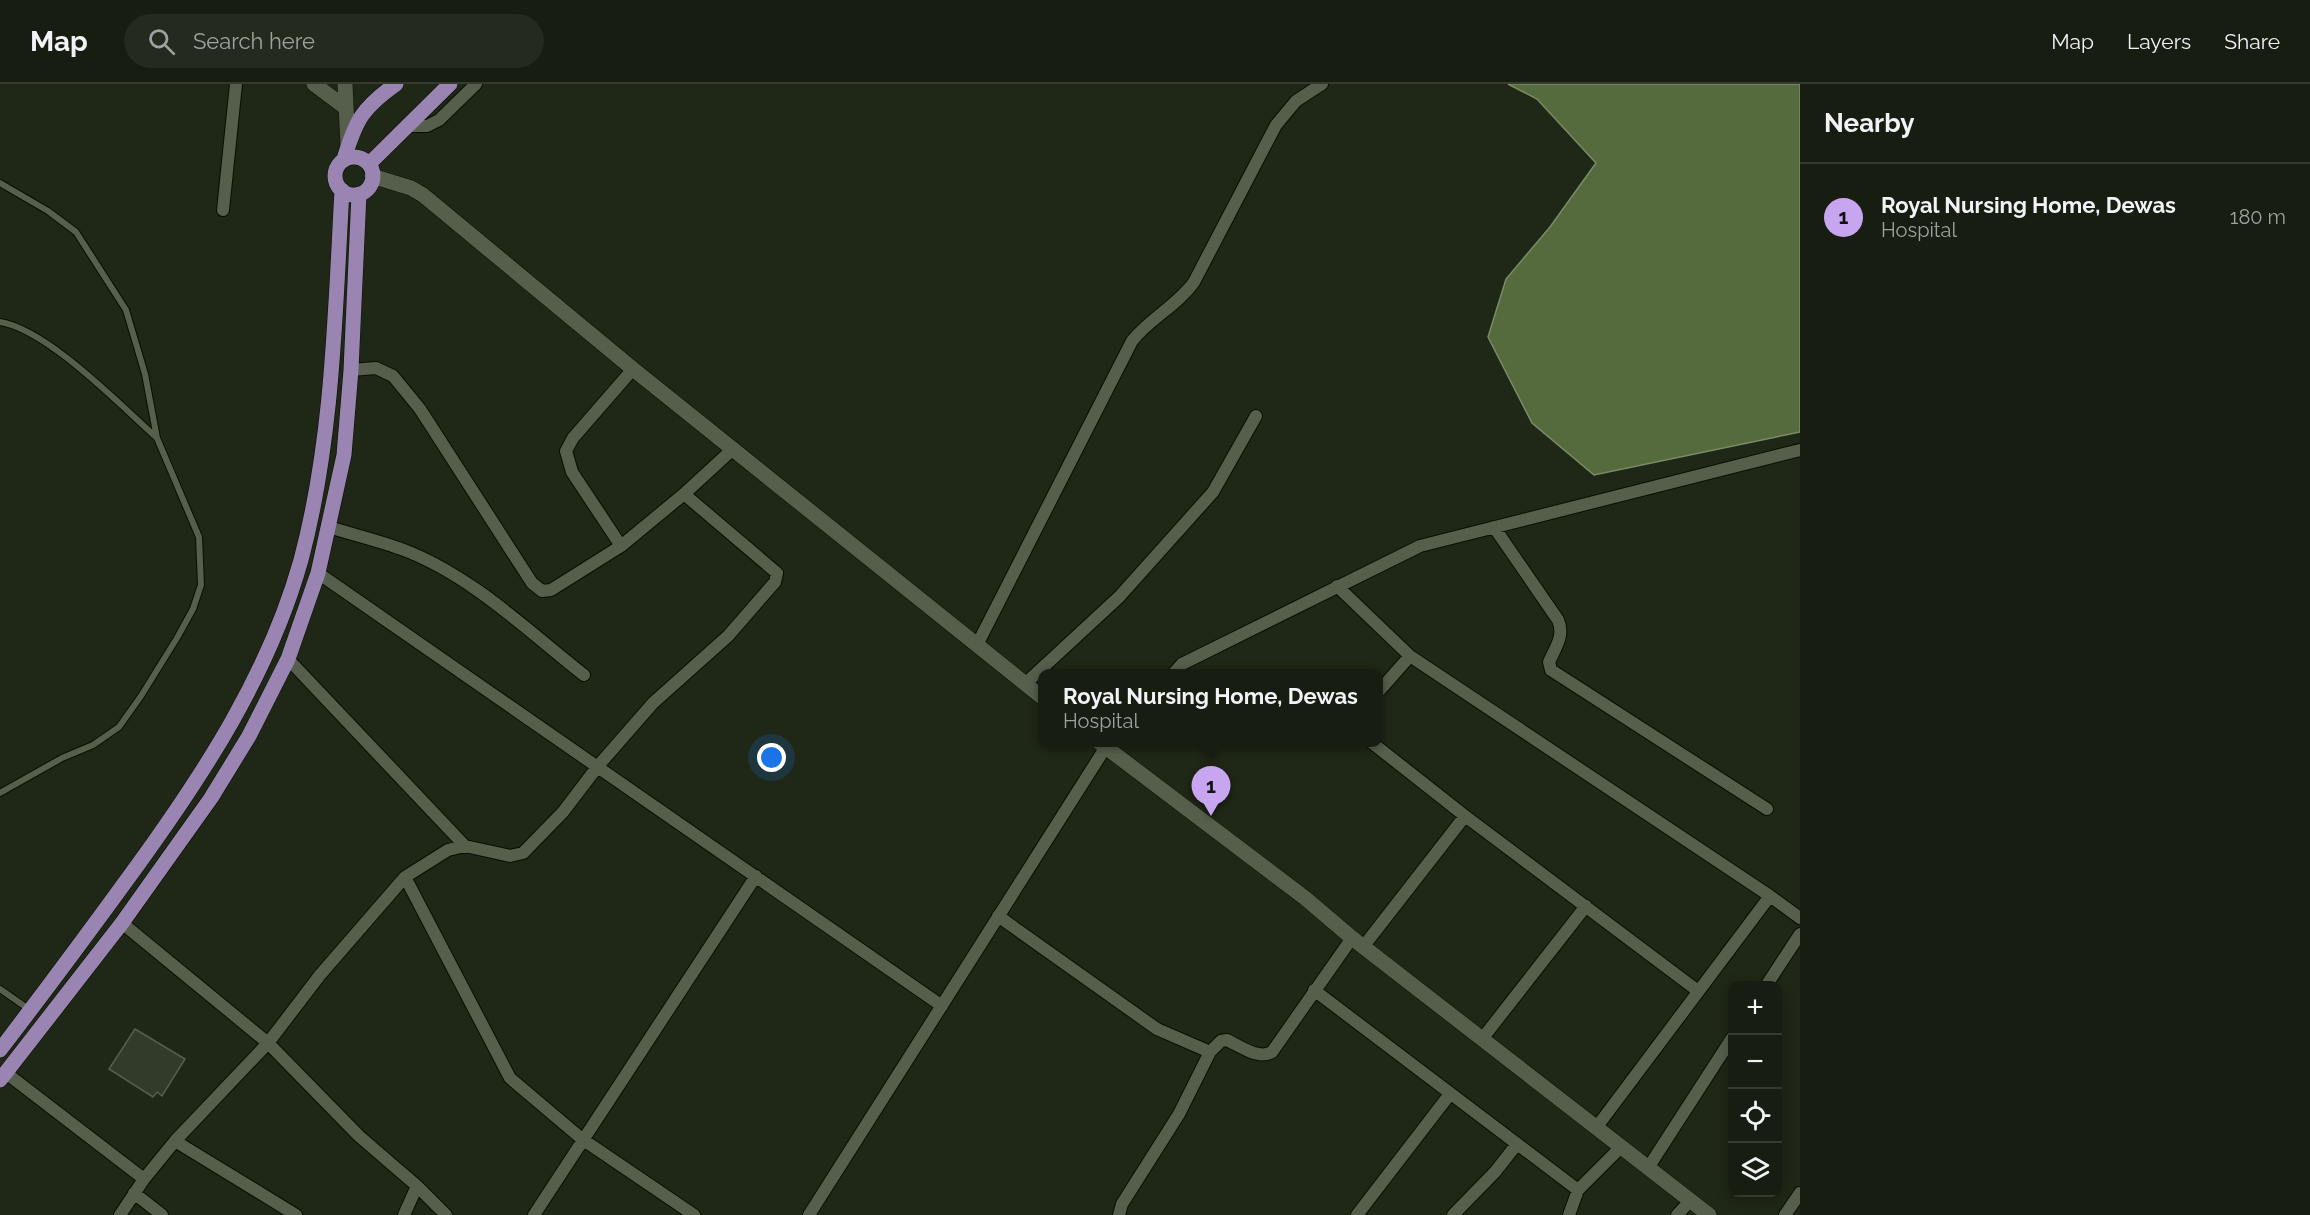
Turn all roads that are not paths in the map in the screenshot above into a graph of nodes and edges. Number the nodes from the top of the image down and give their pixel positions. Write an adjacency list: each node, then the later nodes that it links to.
1 (236, 84): 15 (street)
2 (314, 84): 8 (street)
3 (345, 84): 8 (street)
4 (396, 84): 10 (main road)
5 (450, 84): 9 (main road)
6 (476, 84): 9 (street)
7 (1322, 84): 29 (street)
8 (346, 108): 10 (street)
9 (407, 126): 11 (main road)
10 (346, 153): 11 (main road); 13 (main road)
11 (371, 170): 14 (main road); 17 (street)
12 (0, 183): 20 (lane)
13 (342, 190): 14 (main road); 61 (main road)
14 (359, 194): 18 (main road)
15 (223, 210)
16 (0, 322): 20 (lane)
17 (633, 369): 21 (street); 26 (street)
18 (351, 370): 24 (main road); 26 (street)
19 (1256, 416): 32 (street)
20 (157, 438): 43 (lane)
21 (734, 448): 23 (street); 29 (street)
22 (1800, 450): 25 (street)
23 (684, 494): 26 (street); 42 (street)
24 (329, 527): 27 (main road); 35 (street)
25 (1494, 527): 28 (street); 44 (street)
26 (621, 546)
27 (318, 573): 31 (main road); 42 (street)
28 (1337, 586): 30 (street); 33 (street)
29 (977, 645): 36 (street)
30 (1410, 656): 37 (street); 49 (street)
31 (288, 659): 46 (street); 53 (main road)
32 (1041, 669)
33 (1178, 669)
34 (1038, 672): 36 (street)
35 (584, 675)
36 (1026, 683): 38 (street)
37 (1383, 686)
38 (1038, 694)
39 (1102, 747): 51 (street)
40 (1108, 747): 55 (street)
41 (1377, 747): 45 (street)
42 (598, 766): 46 (street); 47 (street)
43 (0, 793)
44 (1767, 809)
45 (1466, 816): 50 (street); 55 (street)
46 (465, 846): 48 (street)
47 (756, 876): 60 (street); 70 (street)
48 (405, 877): 63 (street); 70 (street)
49 (1770, 896): 52 (street); 59 (street)
50 (1586, 906): 59 (street); 62 (street)
51 (998, 916): 60 (street); 66 (street)
52 (1800, 918)
53 (122, 923): 63 (street); 67 (main road)
54 (1800, 934): 56 (street)
55 (1357, 942): 58 (street); 62 (street)
56 (1769, 981)
57 (0, 988): 61 (lane)
58 (1314, 990): 66 (street); 68 (street)
59 (1698, 991): 69 (street)
60 (942, 1006): 88 (street)
61 (31, 1010): 65 (main road)
62 (1482, 1039): 69 (street)
63 (268, 1043): 71 (street); 76 (street)
64 (1728, 1044): 74 (street)
65 (0, 1050)
66 (1210, 1052): 89 (street)
67 (3, 1076): 75 (street)
68 (1450, 1094): 72 (street); 90 (street)
69 (1596, 1128): 73 (street)
70 (582, 1139): 86 (street); 87 (street)
71 (175, 1141): 75 (street); 83 (street)
72 (1517, 1144): 77 (street); 91 (street)
73 (1621, 1147): 74 (street); 77 (street)
74 (1648, 1168): 80 (street)
75 (144, 1179): 78 (street)
76 (417, 1186): 84 (street); 85 (street)
77 (1578, 1190): 92 (street)
78 (134, 1193): 81 (street); 82 (street)
79 (1800, 1193): 95 (street)
80 (1690, 1201): 93 (street); 94 (street)
81 (120, 1215)
82 (162, 1215)
83 (296, 1215)
84 (404, 1215)
85 (446, 1215)
86 (534, 1215)
87 (694, 1215)
88 (809, 1215)
89 (1119, 1215)
90 (1357, 1215)
91 (1453, 1215)
92 (1569, 1215)
93 (1677, 1215)
94 (1709, 1215)
95 (1785, 1215)

